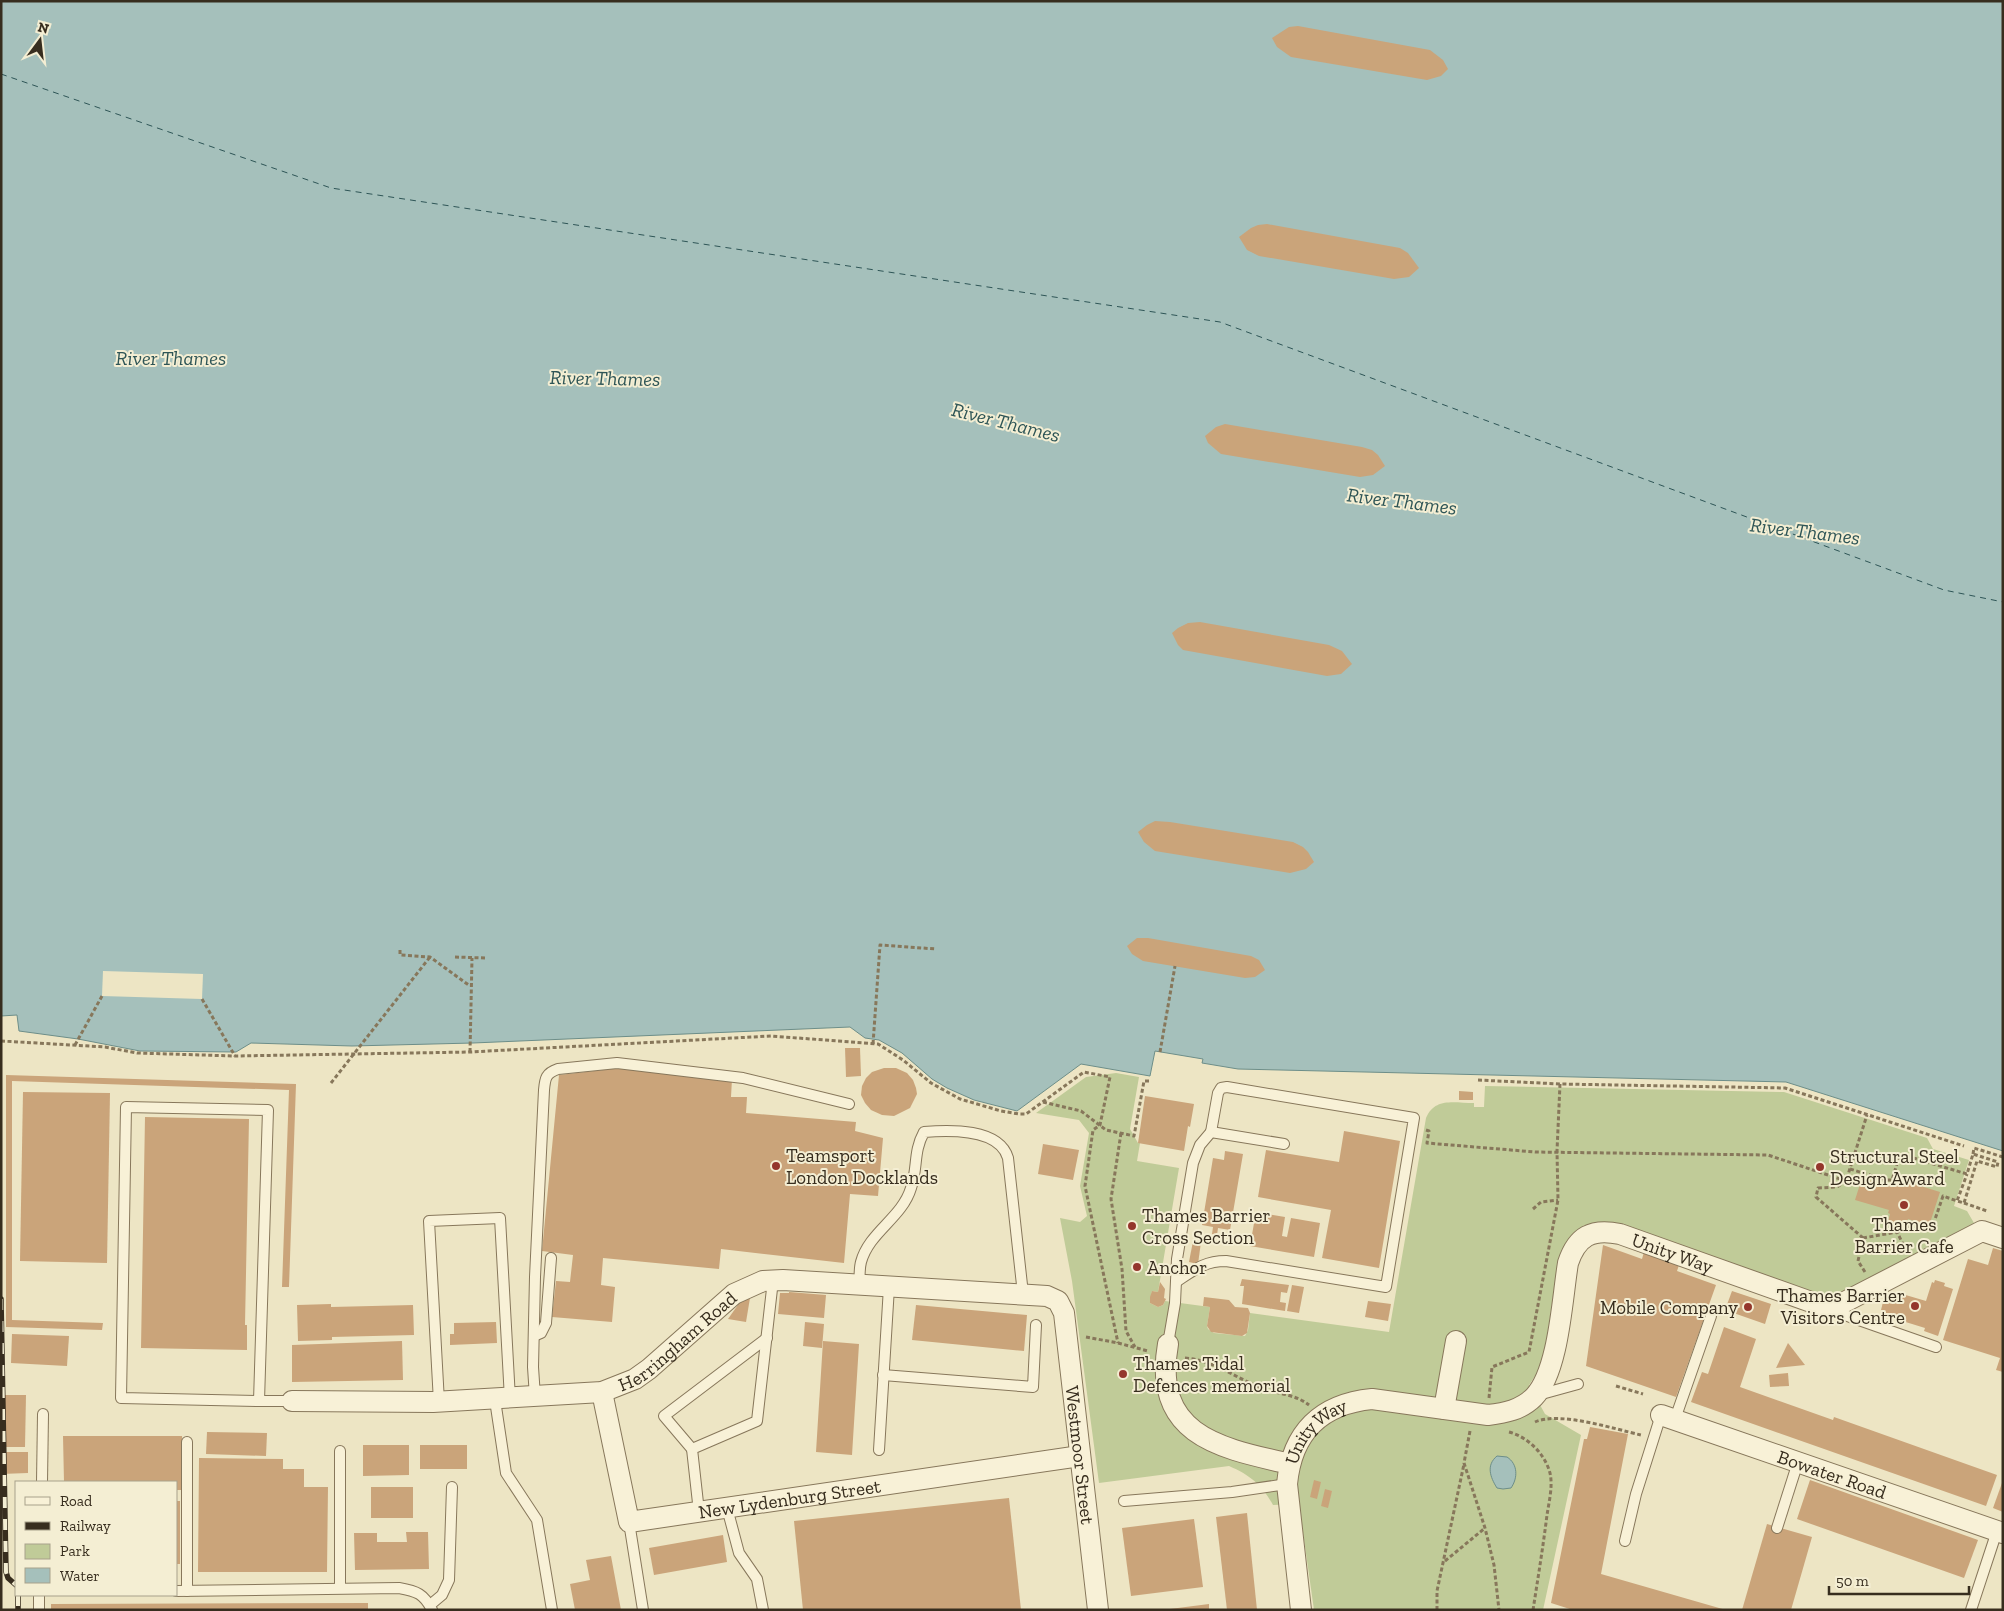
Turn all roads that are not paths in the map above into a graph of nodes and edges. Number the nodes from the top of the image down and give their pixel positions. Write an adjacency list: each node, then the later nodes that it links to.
1 (849, 1104): 15 (lane)
2 (1211, 1132): 3 (lane); 7 (lane); 7 (lane)
3 (1284, 1144)
4 (2003, 1238): 12 (street)
5 (551, 1258): 15 (lane)
6 (773, 1280): 8 (street, Herringham Road); 16 (lane); 22 (street, Herringham Road)
7 (1176, 1282): 19 (lane)
8 (859, 1286): 9 (street, Herringham Road); 10 (lane)
9 (889, 1287): 10 (street, Herringham Road); 20 (lane)
10 (1023, 1294): 11 (street, Herringham Road)
11 (1058, 1302): 36 (street, Westmoor Street)
12 (1833, 1308): 18 (lane); 23 (street, Unity Way)
13 (1711, 1316): 31 (lane)
14 (1036, 1325): 20 (lane)
15 (534, 1336): 24 (lane)
16 (766, 1338): 33 (lane); 33 (lane)
17 (1456, 1340): 29 (street)
18 (1936, 1347)
19 (1168, 1351): 38 (street)
20 (883, 1375): 34 (lane)
21 (1578, 1384): 23 (lane)
22 (602, 1392): 24 (street, Herringham Road); 44 (street)
23 (1534, 1396): 29 (street, Unity Way)
24 (535, 1397): 26 (street, Herringham Road)
25 (260, 1400): 25 (lane); 27 (lane)
26 (502, 1400): 28 (street, Herringham Road); 28 (lane); 53 (lane)
27 (292, 1401): 28 (street, Herringham Road)
28 (439, 1402)
29 (1444, 1409): 38 (street, Unity Way)
30 (43, 1414): 39 (lane)
31 (1668, 1417): 37 (street, Bowater Road); 47 (lane)
32 (187, 1442): 49 (lane)
33 (692, 1449): 43 (lane)
34 (879, 1450)
35 (340, 1452): 48 (lane)
36 (1080, 1456): 42 (street, New Lydenburg Street); 56 (street, Westmoor Street)
37 (1798, 1462): 45 (lane); 46 (street, Bowater Road)
38 (1289, 1474): 41 (lane); 57 (street)
39 (42, 1481)
40 (452, 1488): 51 (lane)
41 (1124, 1501)
42 (726, 1508): 43 (street, New Lydenburg Street); 55 (lane)
43 (699, 1512): 44 (street, New Lydenburg Street)
44 (629, 1522): 54 (lane)
45 (1777, 1528)
46 (2000, 1532): 58 (lane)
47 (1625, 1541)
48 (340, 1588): 49 (lane); 51 (lane)
49 (181, 1591)
50 (39, 1596): 52 (lane)
51 (431, 1607)
52 (39, 1610)
53 (552, 1610)
54 (643, 1610)
55 (763, 1610)
56 (1098, 1610)
57 (1301, 1610)
58 (1971, 1610)

